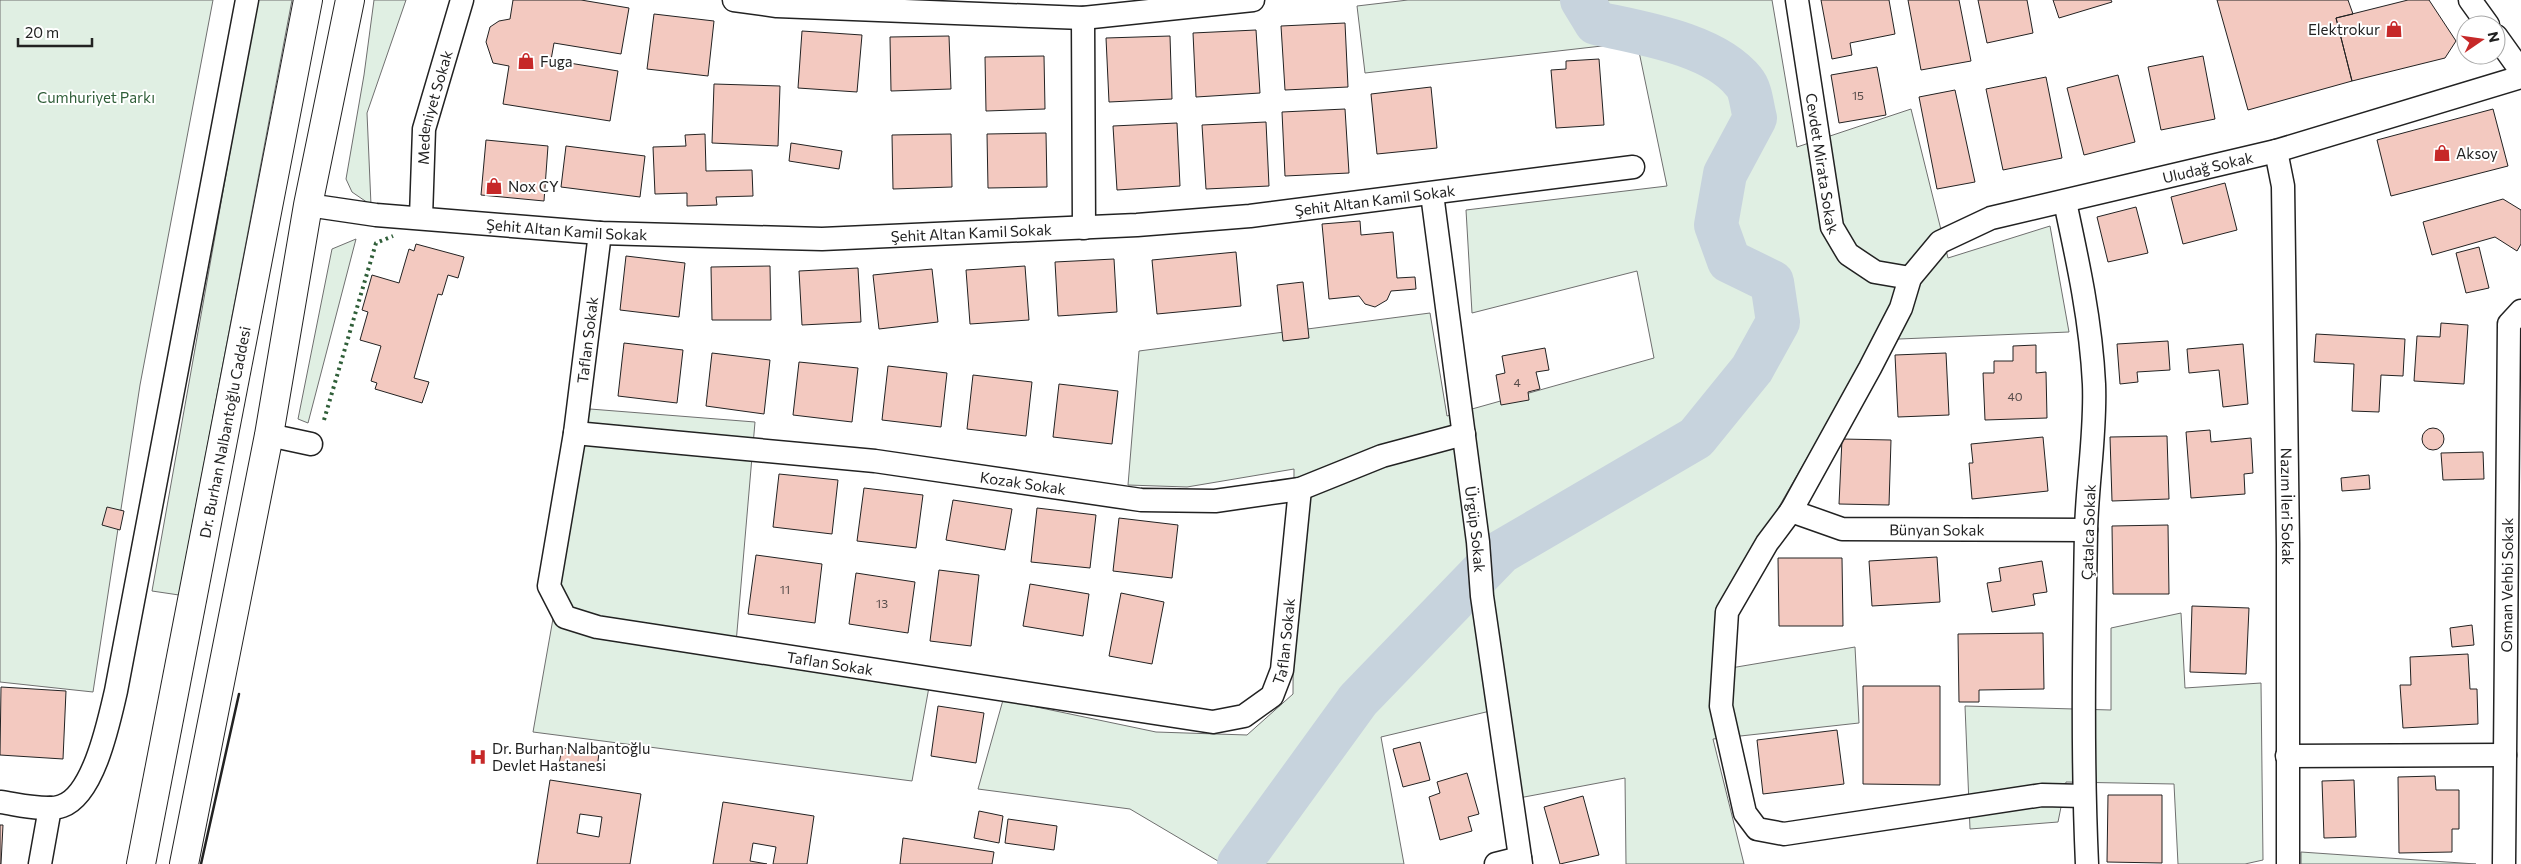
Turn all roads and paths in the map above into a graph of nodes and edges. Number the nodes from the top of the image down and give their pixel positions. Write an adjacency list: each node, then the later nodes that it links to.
1 (247, 0): 35 (street)
2 (308, 0): 38 (main road, Dr. Burhan Nalbantoğlu Caddesi)
3 (350, 0): 18 (main road)
4 (462, 0): 19 (street, Medeniyet Sokak)
5 (734, 0): 10 (street)
6 (1253, 0): 10 (street)
7 (1797, 0): 22 (street, Cevdet Mirata Sokak)
8 (2470, 0): 9 (street)
9 (2481, 15)
10 (1083, 18): 20 (street)
11 (2506, 50): 12 (street)
12 (2521, 71)
13 (2521, 77): 14 (street, Uludağ Sokak)
14 (2276, 150): 17 (street, Uludağ Sokak); 32 (street, Nazım İleri Sokak)
15 (1633, 167): 16 (street, Şehit Altan Kamil Sokak)
16 (1432, 194): 20 (street, Şehit Altan Kamil Sokak); 25 (street, Ürgüp Sokak)
17 (2065, 202): 22 (street, Uludağ Sokak); 30 (street, Çatalca Sokak)
18 (308, 205): 19 (street, Şehit Altan Kamil Sokak); 26 (main road)
19 (421, 217): 21 (street, Şehit Altan Kamil Sokak)
20 (1084, 228): 21 (street, Şehit Altan Kamil Sokak)
21 (600, 233): 24 (street, Taflan Sokak)
22 (1910, 278): 29 (street)
23 (2521, 311): 31 (street, Osman Vehbi Sokak)
24 (575, 433): 28 (street, Kozak Sokak); 28 (street, Taflan Sokak)
25 (1464, 434): 28 (street, Kozak Sokak); 36 (street, Ürgüp Sokak)
26 (269, 435): 27 (street); 39 (main road)
27 (312, 444)
28 (1300, 489)
29 (1791, 511): 30 (street, Bünyan Sokak); 33 (street)
30 (2086, 530): 33 (street, Çatalca Sokak)
31 (2505, 755): 32 (street); 43 (street, Osman Vehbi Sokak)
32 (2287, 756): 42 (street, Nazım İleri Sokak)
33 (2084, 796): 41 (street, Çatalca Sokak)
34 (0, 802): 35 (street)
35 (50, 808): 37 (street)
36 (1520, 861): 40 (street)
37 (40, 864)
38 (141, 864)
39 (184, 864)
40 (1496, 864)
41 (2088, 864)
42 (2288, 864)
43 (2504, 864)

